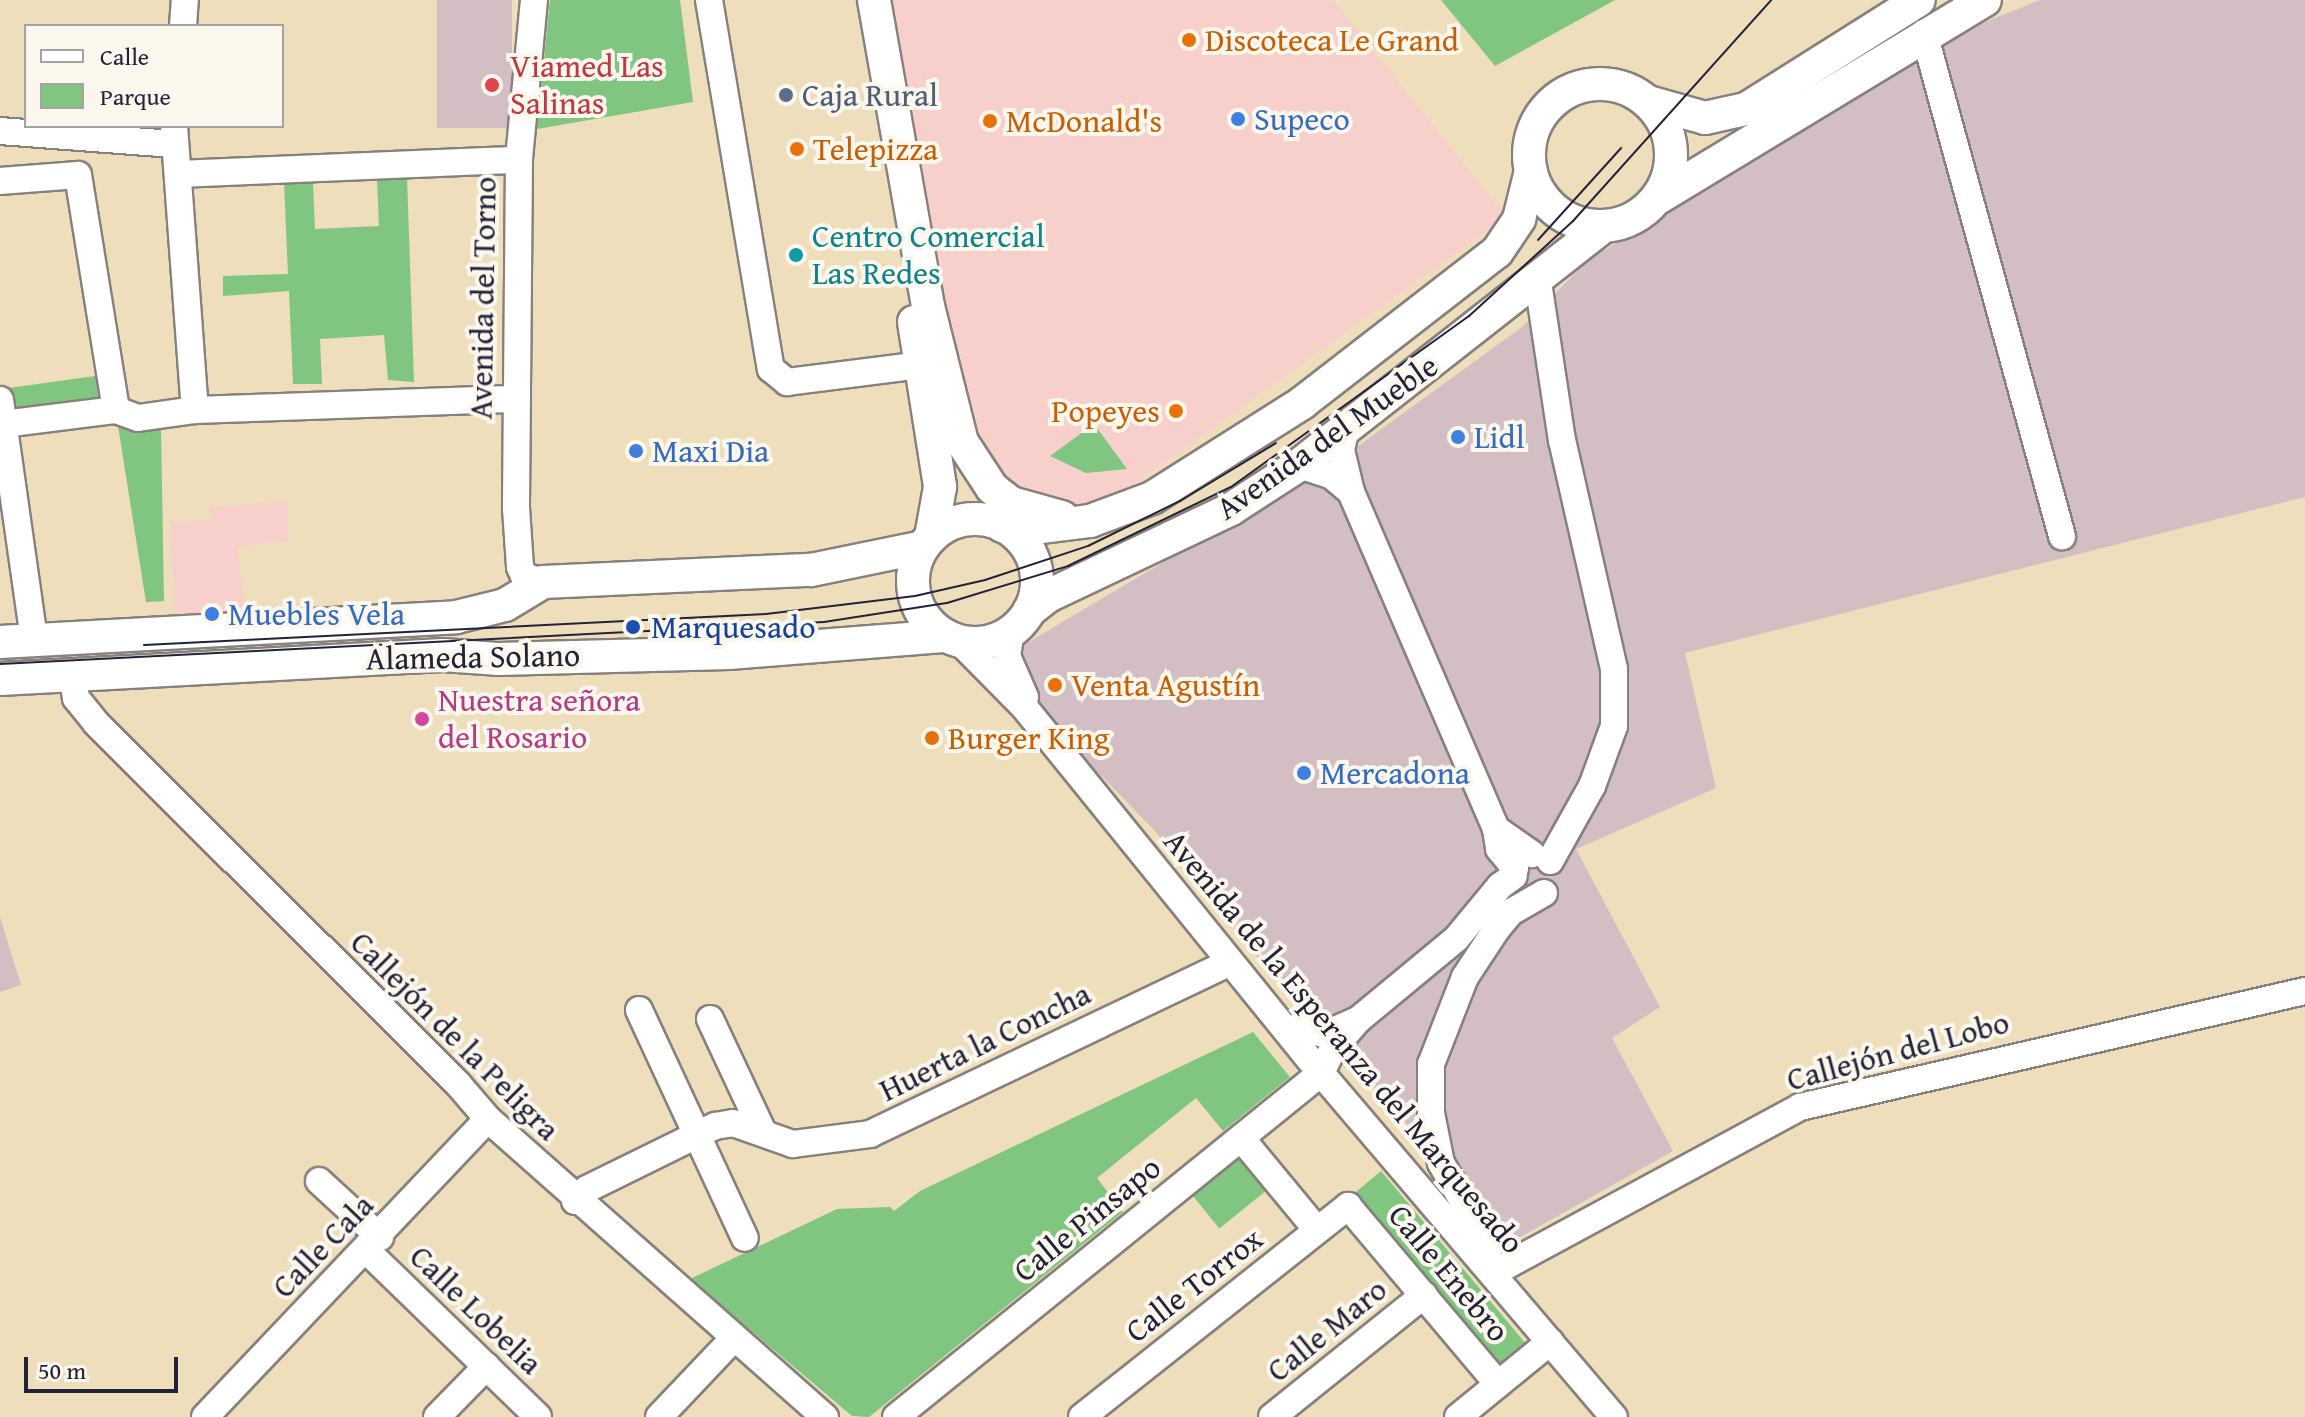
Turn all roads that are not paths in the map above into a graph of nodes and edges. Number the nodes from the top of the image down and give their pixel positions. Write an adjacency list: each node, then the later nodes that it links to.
1 (185, 0): 8 (street)
2 (534, 0): 13 (street, Avenida del Torno)
3 (709, 0): 21 (street)
4 (855, 0): 21 (main road)
5 (874, 0): 20 (main road)
6 (1919, 0): 10 (main road)
7 (1985, 0): 9 (main road)
8 (183, 24)
9 (1924, 33): 17 (main road); 31 (street)
10 (1648, 102): 14 (main road); 17 (main road)
11 (0, 131): 12 (street)
12 (174, 135): 15 (street)
13 (519, 160): 15 (street); 22 (street, Avenida del Torno)
14 (1531, 171): 18 (main road); 29 (main road, Avenida del Mueble)
15 (178, 174): 24 (street)
16 (0, 181): 23 (street)
17 (1658, 198): 18 (main road)
18 (1603, 227): 19 (main road, Avenida del Mueble)
19 (1538, 282): 26 (main road, Avenida del Mueble); 41 (street)
20 (928, 306): 29 (main road); 30 (main road)
21 (921, 365): 32 (main road)
22 (516, 399): 24 (street); 33 (street, Avenida del Torno)
23 (116, 410): 24 (street); 25 (street)
24 (195, 410)
25 (1, 412): 35 (street)
26 (1346, 428): 27 (main road, Avenida del Mueble); 28 (street)
27 (1299, 465): 28 (street); 34 (main road, Avenida del Mueble)
28 (1351, 492): 41 (street)
29 (1072, 523): 30 (main road, Avenida del Mueble)
30 (996, 524): 32 (main road); 34 (main road)
31 (2062, 536)
32 (927, 542): 33 (main road, Alameda Solano); 36 (main road)
33 (543, 582): 35 (main road, Alameda Solano)
34 (1020, 621): 36 (main road); 40 (street)
35 (34, 639): 37 (main road, Alameda Solano)
36 (952, 639): 38 (main road, Alameda Solano); 40 (street)
37 (0, 642)
38 (72, 673): 39 (main road, Alameda Solano); 51 (street, Callejón de la Peligra)
39 (0, 679)
40 (1025, 708): 44 (street, Avenida de la Esperanza del Marquesado)
41 (1528, 865): 42 (street); 43 (street)
42 (1511, 912): 43 (street); 61 (street)
43 (1456, 939): 48 (street)
44 (1230, 962): 49 (street, Avenida de la Esperanza del Marquesado); 52 (street, Huerta la Concha)
45 (2305, 991): 61 (street, Callejón del Lobo)
46 (639, 1010): 53 (street)
47 (710, 1019): 52 (street)
48 (1358, 1020): 49 (street); 50 (street, Calle Pinsapo)
49 (1284, 1027): 50 (street, Avenida de la Esperanza del Marquesado)
50 (1321, 1073): 54 (street, Calle Pinsapo); 61 (street, Avenida de la Esperanza del Marquesado)
51 (488, 1119): 56 (street, Callejón de la Peligra); 60 (street, Calle Cala)
52 (762, 1130): 53 (street)
53 (696, 1133): 56 (street); 59 (street)
54 (1241, 1138): 58 (street); 72 (street, Calle Pinsapo)
55 (319, 1181): 60 (street, Calle Lobelia)
56 (575, 1201): 63 (street, Callejón de la Peligra)
57 (1348, 1206): 58 (street, Calle Torrox); 62 (street, Calle Enebro)
58 (1317, 1230): 73 (street, Calle Torrox)
59 (745, 1238)
60 (373, 1244): 65 (street, Calle Lobelia); 67 (street, Calle Cala)
61 (1493, 1273): 64 (street, Avenida de la Esperanza del Marquesado)
62 (1424, 1295): 66 (street, Calle Enebro); 74 (street, Calle Maro)
63 (733, 1339): 70 (street); 71 (street, Callejón de la Peligra)
64 (1550, 1342): 66 (street); 76 (street, Avenida de la Esperanza del Marquesado)
65 (487, 1366): 68 (street); 69 (street, Calle Lobelia)
66 (1498, 1384): 75 (street)
67 (205, 1417)
68 (437, 1417)
69 (538, 1417)
70 (659, 1417)
71 (825, 1417)
72 (896, 1417)
73 (1082, 1417)
74 (1272, 1417)
75 (1458, 1417)
76 (1614, 1417)

